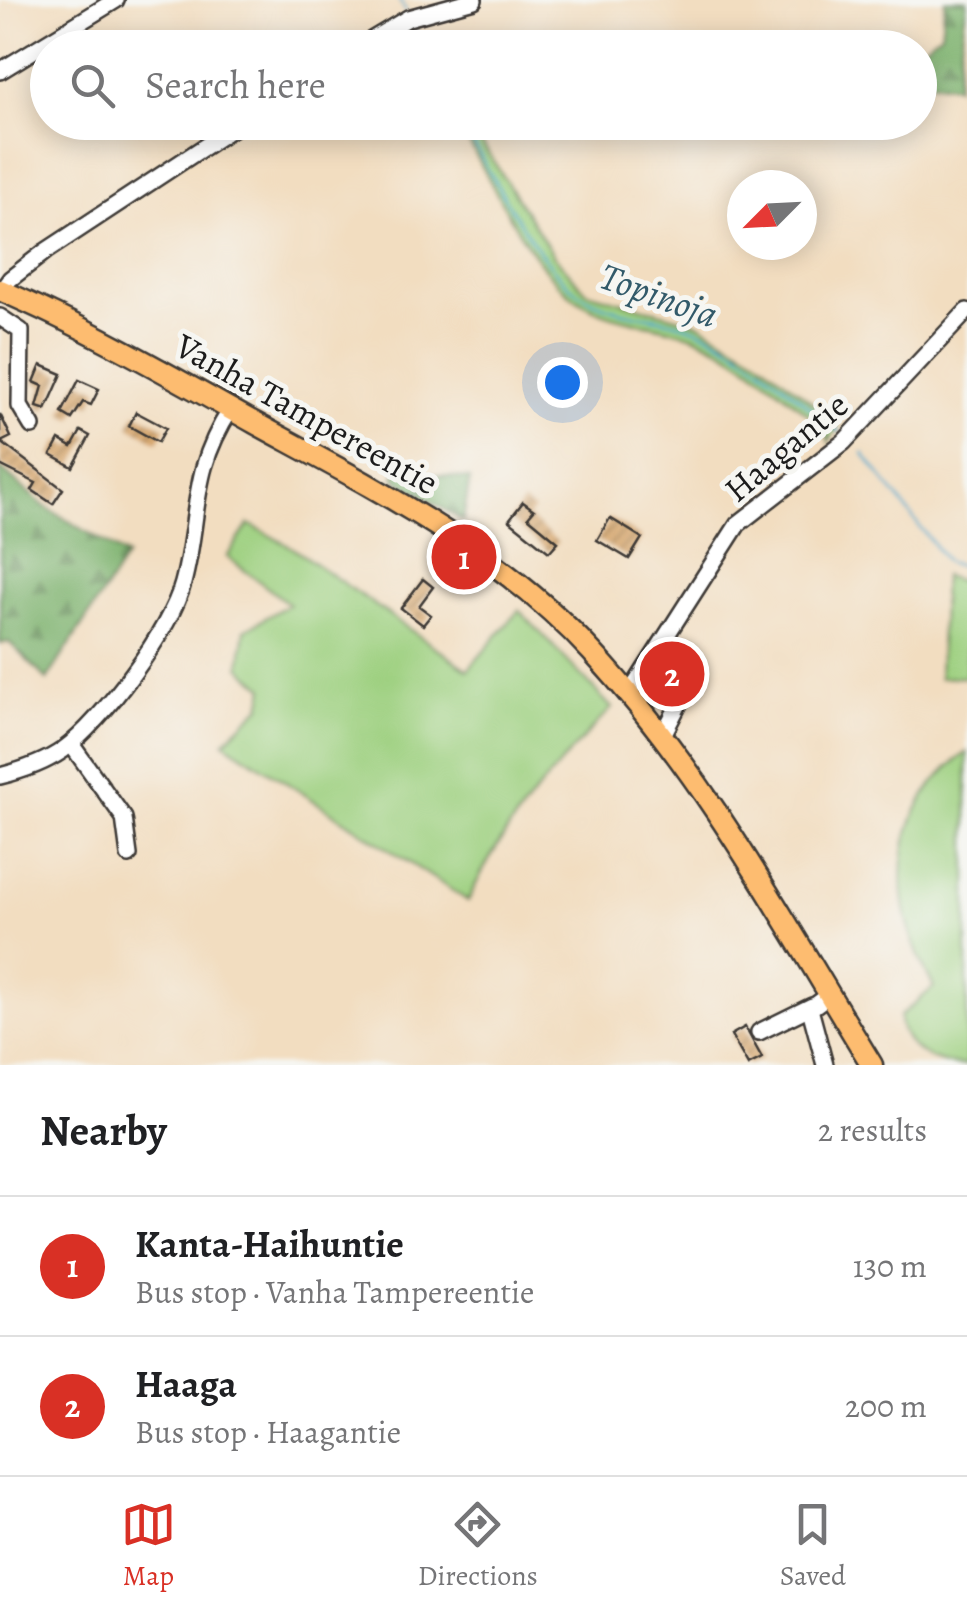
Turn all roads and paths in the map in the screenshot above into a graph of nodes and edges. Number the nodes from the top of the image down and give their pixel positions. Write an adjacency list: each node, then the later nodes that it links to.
1 (116, 0): 3 (street)
2 (474, 0): 4 (street)
3 (68, 30)
4 (388, 30)
5 (30, 53): 6 (street)
6 (0, 72)
7 (216, 140): 9 (street)
8 (0, 264): 9 (street)
9 (3, 288): 12 (main road, Vanha Tampereentie)
10 (967, 310): 14 (street, Haagantie)
11 (0, 317): 13 (street)
12 (231, 409): 15 (main road, Vanha Tampereentie); 17 (street)
13 (32, 426)
14 (648, 667): 15 (street, Haagantie); 16 (street)
15 (630, 694): 16 (main road, Vanha Tampereentie)
16 (664, 735): 20 (main road, Vanha Tampereentie)
17 (71, 744): 18 (street); 19 (street)
18 (0, 776)
19 (129, 855)
20 (821, 1000): 21 (street); 22 (street); 23 (main road, Vanha Tampereentie)
21 (759, 1032)
22 (825, 1065)
23 (872, 1065)

